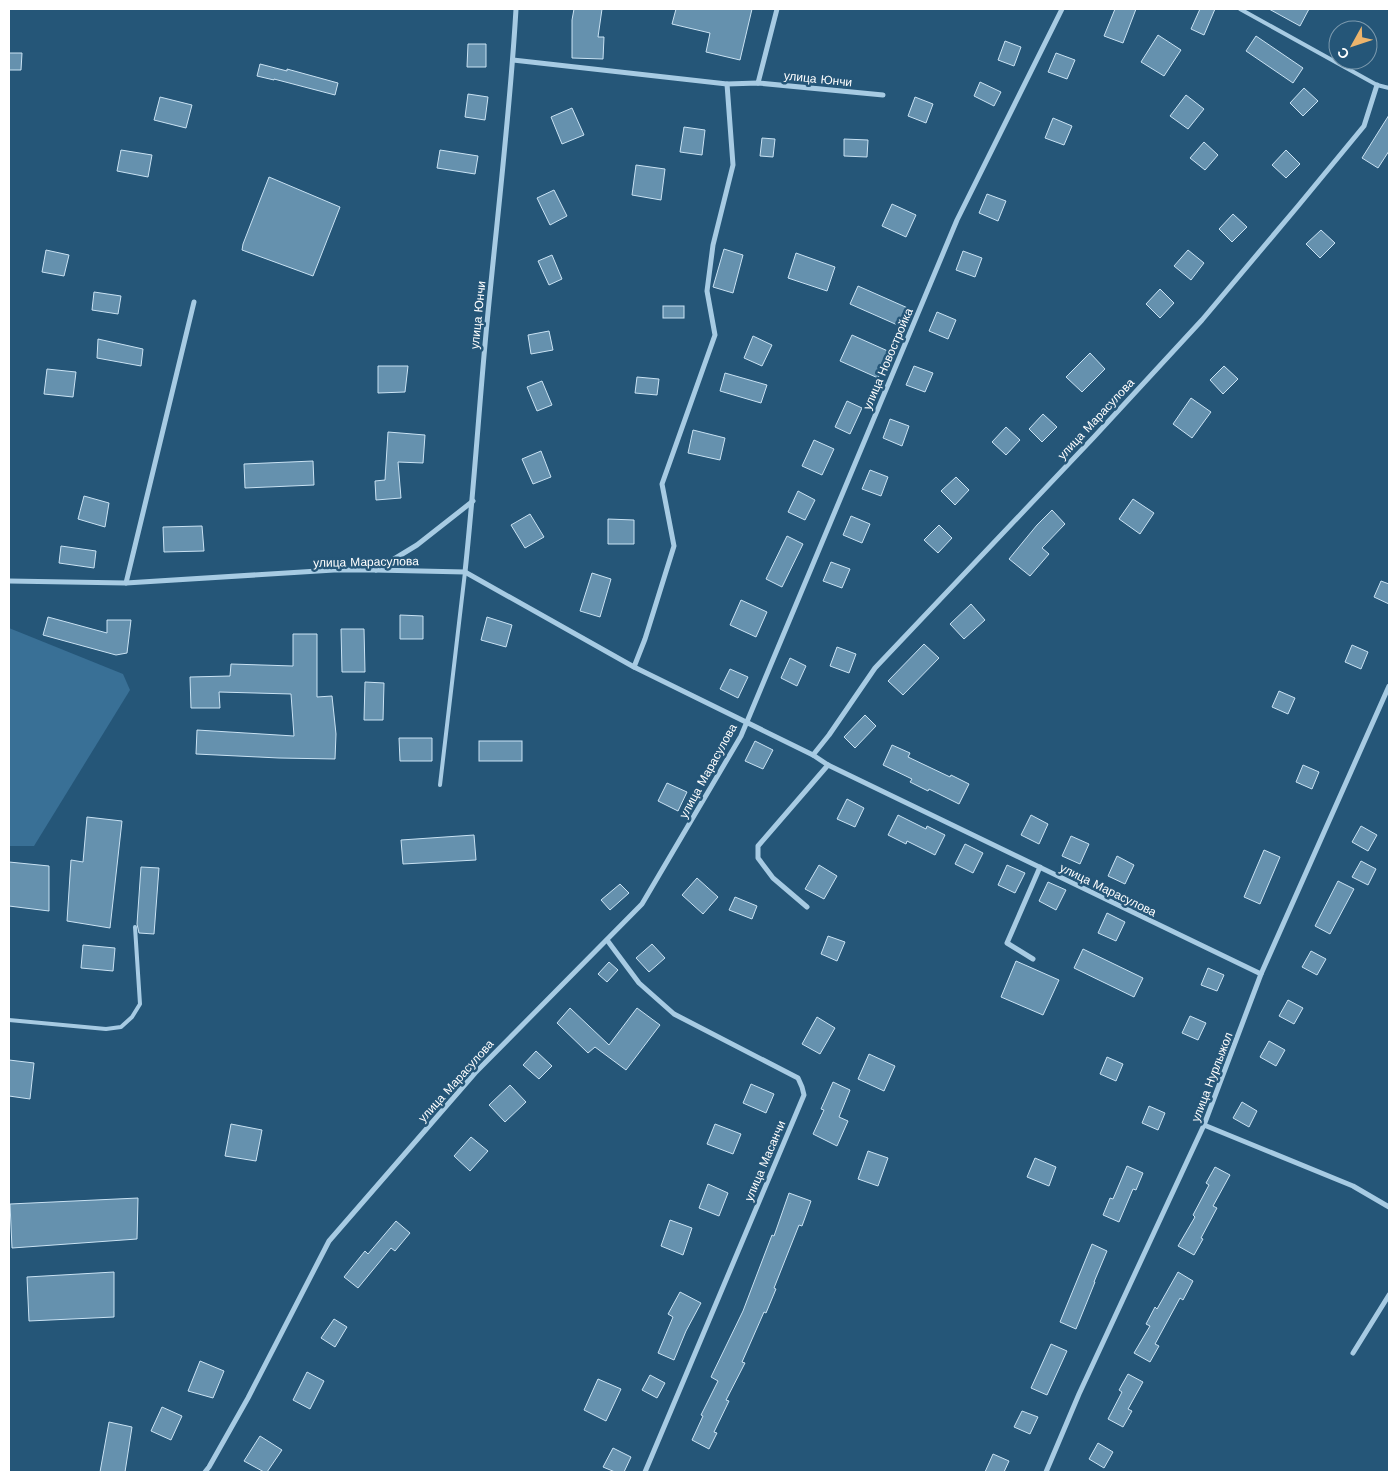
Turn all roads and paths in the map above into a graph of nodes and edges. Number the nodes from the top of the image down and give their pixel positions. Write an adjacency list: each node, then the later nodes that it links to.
1 (516, 9): 5 (street, улица Юнчи)
2 (777, 9): 6 (street)
3 (1062, 9): 19 (street, улица Новостройка)
4 (1240, 9): 8 (lane)
5 (513, 60): 7 (street, улица Юнчи); 12 (street, улица Юнчи)
6 (758, 83): 7 (street, улица Юнчи); 10 (street, улица Юнчи)
7 (726, 84): 17 (street)
8 (1377, 85): 9 (lane); 20 (street, улица Марасулова)
9 (1389, 88)
10 (883, 95)
11 (194, 302): 16 (street)
12 (473, 501): 13 (street); 14 (street, улица Юнчи)
13 (375, 570): 14 (street, улица Марасулова); 16 (street, улица Марасулова)
14 (465, 572): 17 (street, улица Марасулова); 22 (lane)
15 (9, 581): 16 (street, улица Марасулова)
16 (126, 583)
17 (634, 667): 19 (street, улица Марасулова)
18 (1389, 686): 28 (street, улица Нурлыжол)
19 (746, 723): 20 (street, улица Марасулова); 26 (street, улица Марасулова)
20 (813, 755): 21 (street, улица Марасулова)
21 (828, 765): 23 (street, улица Марасулова); 24 (street)
22 (440, 785)
23 (1040, 867): 27 (street); 28 (street, улица Марасулова)
24 (807, 907)
25 (135, 927): 29 (lane)
26 (607, 940): 34 (street, улица Марасулова); 35 (street, улица Масанчи)
27 (1033, 959)
28 (1261, 974): 30 (street, улица Нурлыжол)
29 (9, 1020)
30 (1204, 1125): 31 (street); 36 (street, улица Нурлыжол)
31 (1389, 1207)
32 (1389, 1295): 33 (street)
33 (1353, 1353)
34 (205, 1472)
35 (645, 1472)
36 (1046, 1472)

